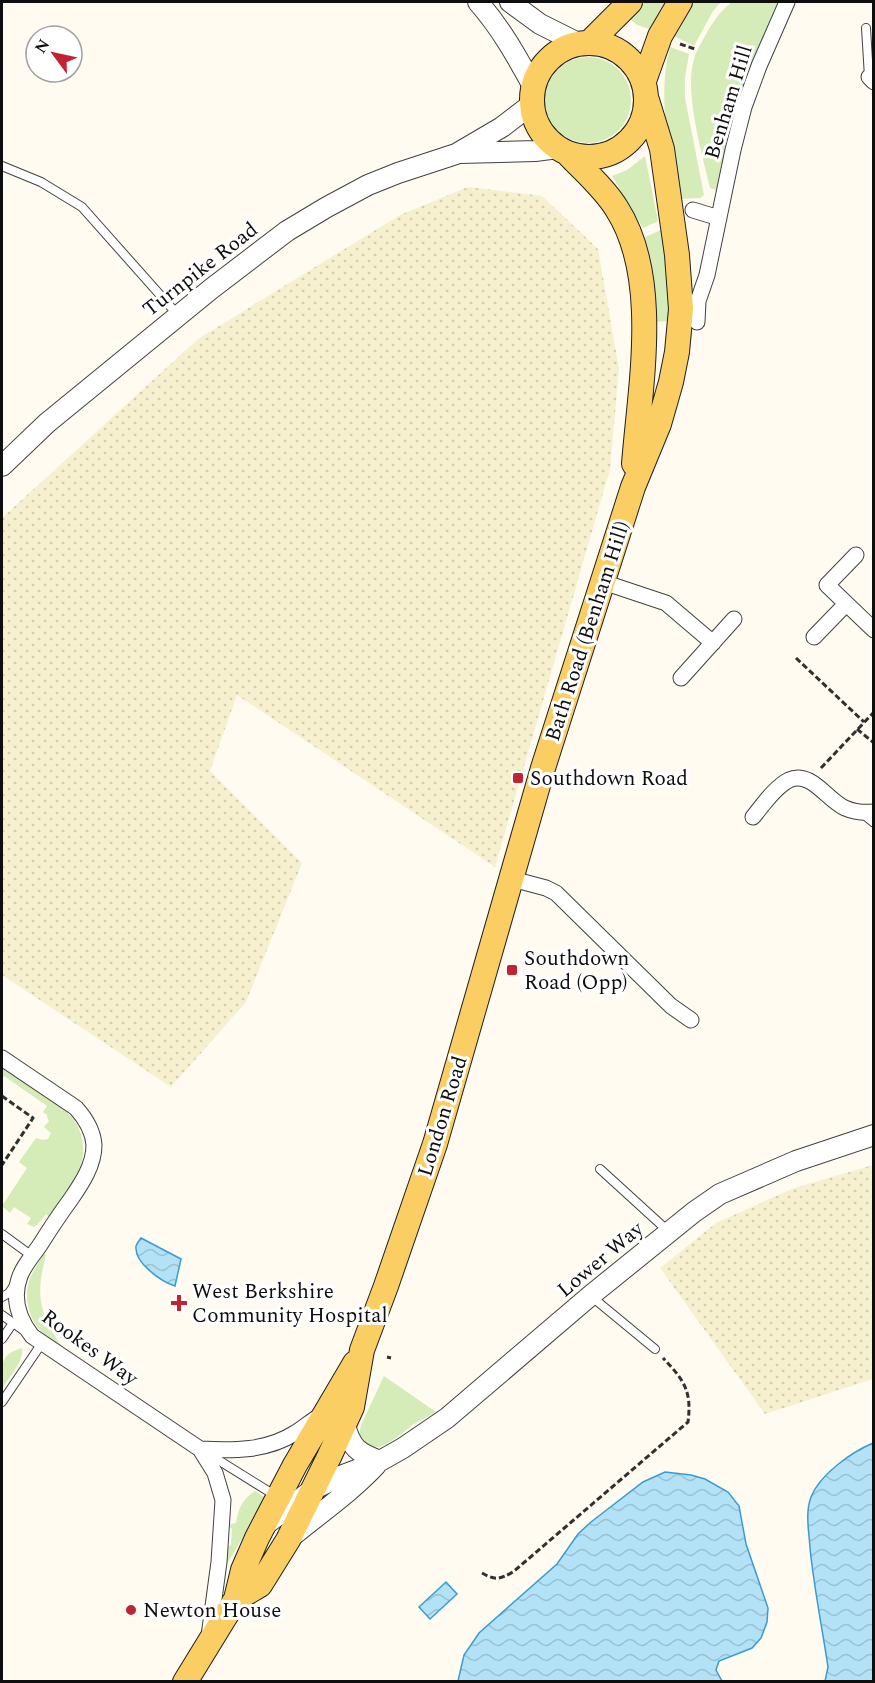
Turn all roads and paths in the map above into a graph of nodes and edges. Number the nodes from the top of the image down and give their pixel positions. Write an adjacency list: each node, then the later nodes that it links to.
1 (478, 2): 10 (street)
2 (510, 2): 7 (street)
3 (630, 2): 7 (main road)
4 (681, 2): 9 (main road)
5 (787, 2): 15 (street, Benham Hill)
6 (866, 27): 8 (lane)
7 (585, 42): 9 (main road); 10 (main road)
8 (871, 79)
9 (645, 88): 11 (main road); 19 (main road, Bath Road (Benham Hill))
10 (533, 96): 11 (main road); 12 (street, Turnpike Road)
11 (563, 151): 12 (street, Turnpike Road); 19 (main road, Bath Road (Benham Hill))
12 (456, 154): 16 (street, Turnpike Road)
13 (2, 166): 16 (lane)
14 (693, 210): 15 (street)
15 (719, 218): 17 (street, Benham Hill)
16 (178, 316): 18 (street, Turnpike Road)
17 (698, 322)
18 (2, 466)
19 (633, 487): 21 (main road, Bath Road (Benham Hill))
20 (856, 555): 22 (street)
21 (603, 582): 26 (street); 36 (main road, Bath Road (Benham Hill))
22 (846, 604): 24 (street); 25 (street)
23 (734, 619): 26 (street)
24 (873, 630)
25 (814, 637)
26 (713, 643): 28 (street)
27 (796, 658): 30 (path)
28 (681, 678)
29 (873, 712): 30 (path)
30 (864, 722): 31 (path)
31 (857, 729): 32 (path); 33 (path)
32 (873, 743)
33 (809, 781): 34 (street); 35 (street)
34 (870, 816)
35 (753, 817)
36 (512, 879): 37 (street); 59 (main road, London Road)
37 (692, 1020)
38 (2, 1058): 47 (street, Rookes Way)
39 (2, 1096): 42 (path)
40 (873, 1135): 45 (street, Lower Way)
41 (13, 1136): 42 (path)
42 (18, 1140): 43 (path)
43 (2, 1165)
44 (600, 1169): 45 (lane)
45 (669, 1232): 49 (street, Lower Way)
46 (2, 1234): 47 (lane)
47 (33, 1256): 48 (street, Rookes Way)
48 (20, 1275): 50 (lane); 54 (street, Rookes Way)
49 (590, 1296): 55 (lane); 61 (street, Lower Way)
50 (2, 1297)
51 (2, 1316): 52 (lane)
52 (13, 1323): 53 (lane); 54 (lane)
53 (2, 1339)
54 (37, 1340): 58 (lane); 60 (street, Rookes Way)
55 (655, 1349): 65 (path)
56 (387, 1356): 57 (path)
57 (391, 1358)
58 (2, 1402)
59 (335, 1418): 60 (street); 61 (street); 62 (main road, London Road); 63 (main road, London Road)
60 (200, 1449): 63 (lane, Rookes Way); 67 (street, Rookes Way)
61 (380, 1461): 62 (street, Lower Way); 64 (street, Lower Way)
62 (312, 1490): 63 (main road, London Road)
63 (290, 1507): 64 (main road, London Road); 66 (main road, London Road)
64 (288, 1540): 66 (main road, London Road)
65 (482, 1573)
66 (236, 1599): 67 (main road, London Road)
67 (208, 1644): 68 (main road, London Road)
68 (185, 1682)

